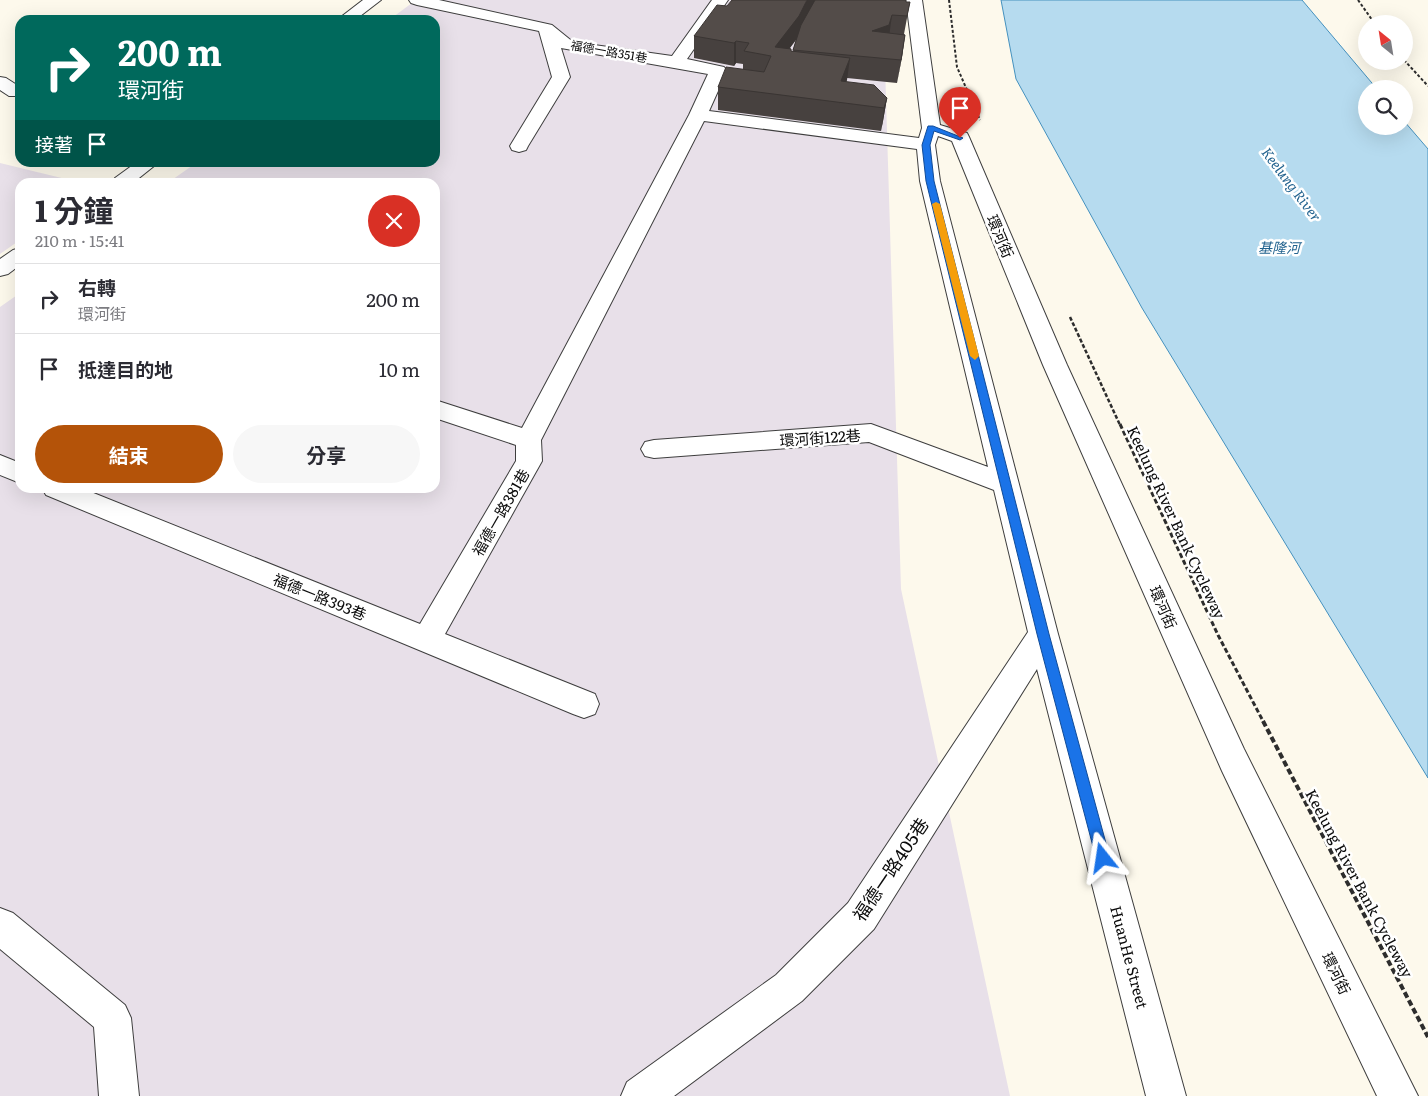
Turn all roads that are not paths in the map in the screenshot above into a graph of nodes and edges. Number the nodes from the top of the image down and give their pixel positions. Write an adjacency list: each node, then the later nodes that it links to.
1 (373, 0): 5 (street)
2 (417, 0): 6 (street, 福德一路351巷)
3 (720, 0): 7 (street)
4 (914, 0): 11 (street, HuanHe Street)
5 (352, 15)
6 (546, 28): 7 (street, 福德一路351巷); 12 (street, 福德一路351巷)
7 (677, 62): 10 (street, 福德一路351巷)
8 (0, 82): 9 (street)
9 (15, 92)
10 (698, 115): 11 (street, 環河街); 16 (street)
11 (929, 136): 20 (street, HuanHe Street); 29 (street, 環河街)
12 (519, 146)
13 (143, 167): 14 (street)
14 (128, 178)
15 (440, 411): 16 (street)
16 (528, 440): 23 (street, 福德一路381巷)
17 (654, 449): 20 (street, 環河街122巷)
18 (0, 465): 19 (street)
19 (15, 471)
20 (1007, 484): 22 (street, HuanHe Street)
21 (67, 493): 23 (street, 福德一路393巷)
22 (1043, 634): 27 (street, 福德一路405巷); 28 (street, HuanHe Street)
23 (426, 640): 24 (street, 福德一路393巷)
24 (584, 704)
25 (0, 926): 26 (street)
26 (119, 1096)
27 (641, 1096)
28 (1166, 1096)
29 (1398, 1096)

